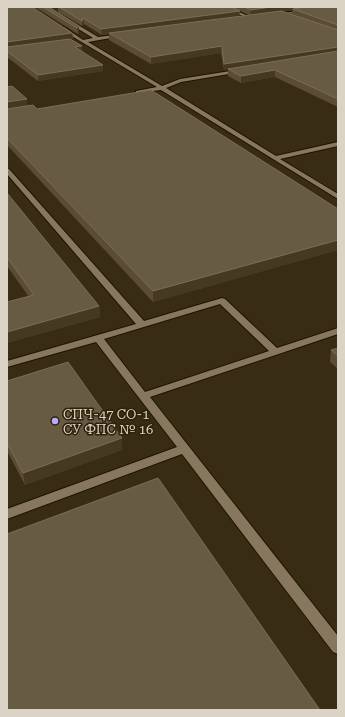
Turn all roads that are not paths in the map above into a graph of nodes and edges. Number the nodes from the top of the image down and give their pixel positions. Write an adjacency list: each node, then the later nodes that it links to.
1 (45, 7): 5 (lane)
2 (224, 7): 9 (lane)
3 (330, 7): 6 (lane)
4 (56, 9): 5 (lane)
5 (50, 10): 14 (lane)
6 (281, 14): 7 (lane); 11 (lane)
7 (266, 16)
8 (258, 17): 9 (lane)
9 (251, 18): 10 (lane)
10 (243, 19)
11 (294, 19)
12 (56, 24): 15 (lane)
13 (128, 34): 14 (lane)
14 (97, 39): 15 (lane)
15 (82, 41): 16 (lane); 18 (lane)
16 (74, 42)
17 (248, 69): 18 (lane)
18 (162, 88): 19 (lane); 21 (lane)
19 (131, 94)
20 (338, 144): 21 (lane)
21 (274, 158): 23 (lane)
22 (7, 170): 24 (lane)
23 (338, 197)
24 (142, 325): 26 (lane); 27 (lane)
25 (338, 332): 27 (lane)
26 (98, 338): 28 (lane); 29 (lane)
27 (276, 352): 29 (lane)
28 (7, 364)
29 (143, 396): 30 (lane)
30 (184, 449): 31 (lane); 32 (lane)
31 (7, 514)
32 (338, 648)

